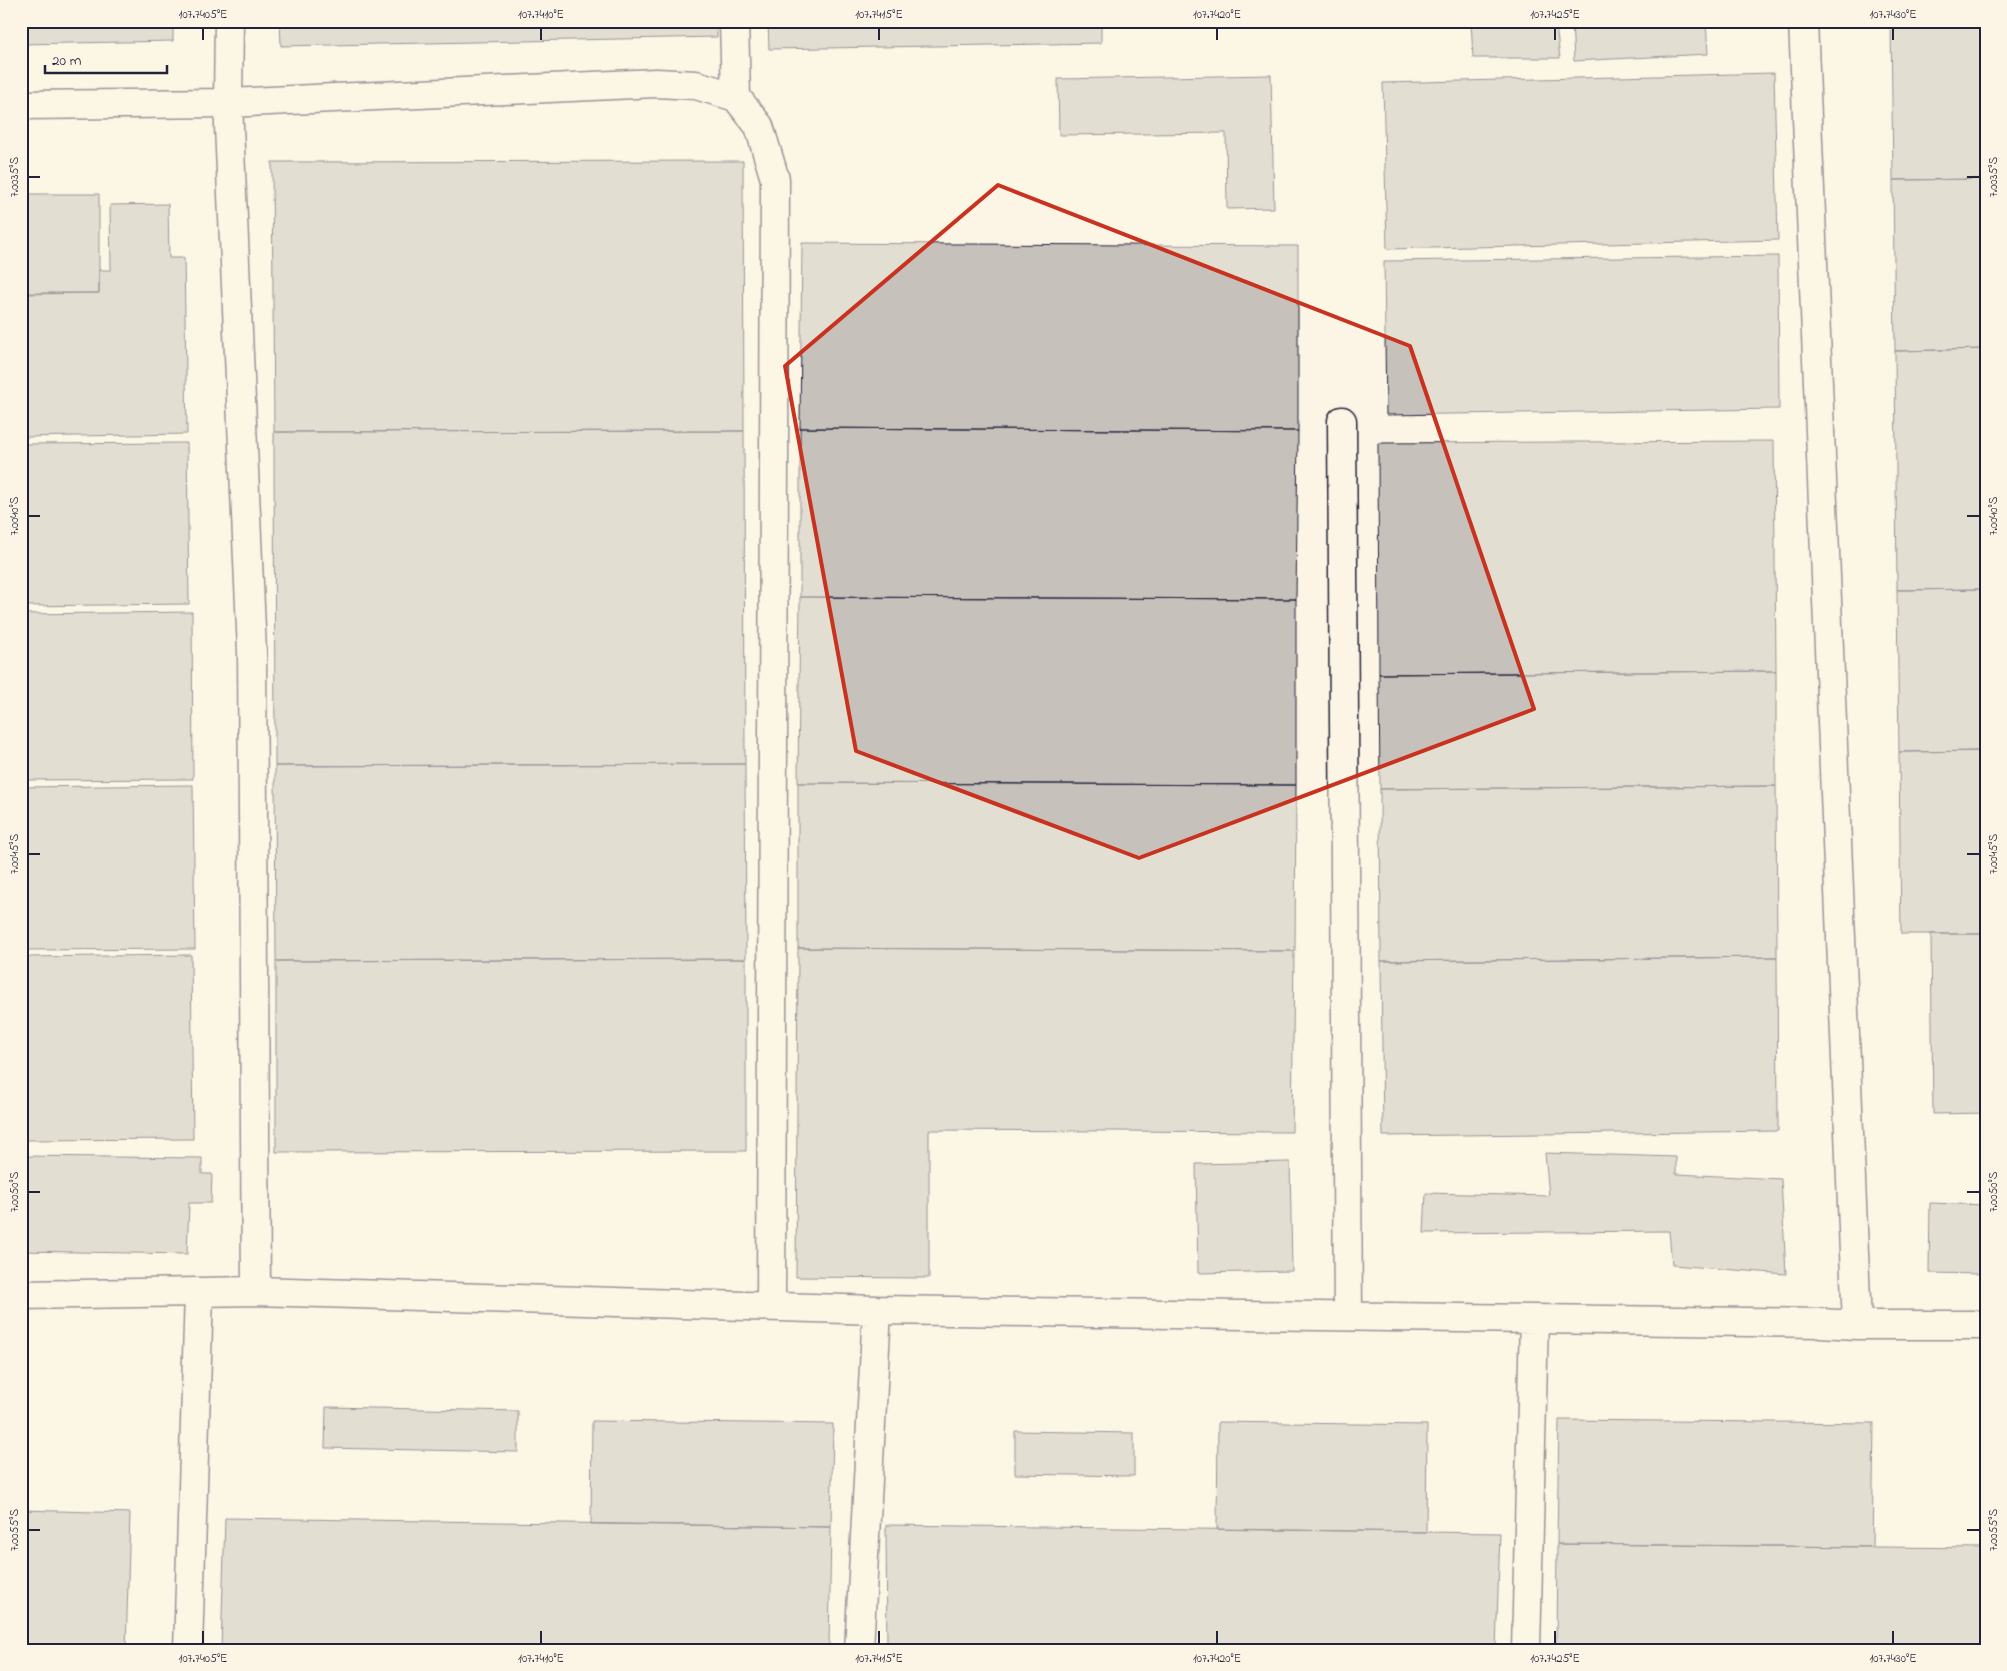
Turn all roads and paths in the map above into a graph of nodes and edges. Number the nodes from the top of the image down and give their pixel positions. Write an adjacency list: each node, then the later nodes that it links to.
1 (229, 21): 5 (lane)
2 (734, 21): 4 (lane)
3 (1804, 21): 15 (lane)
4 (736, 97): 5 (lane); 11 (lane)
5 (228, 103): 6 (lane); 8 (lane)
6 (21, 105)
7 (1342, 421): 13 (lane)
8 (256, 1291): 9 (lane); 11 (lane)
9 (199, 1292): 10 (lane); 17 (lane)
10 (21, 1295)
11 (771, 1306): 12 (lane)
12 (877, 1310): 13 (lane); 18 (lane)
13 (1348, 1316): 14 (lane)
14 (1534, 1318): 15 (lane); 19 (lane)
15 (1857, 1325): 16 (lane)
16 (1986, 1325)
17 (188, 1650)
18 (859, 1650)
19 (1526, 1650)

